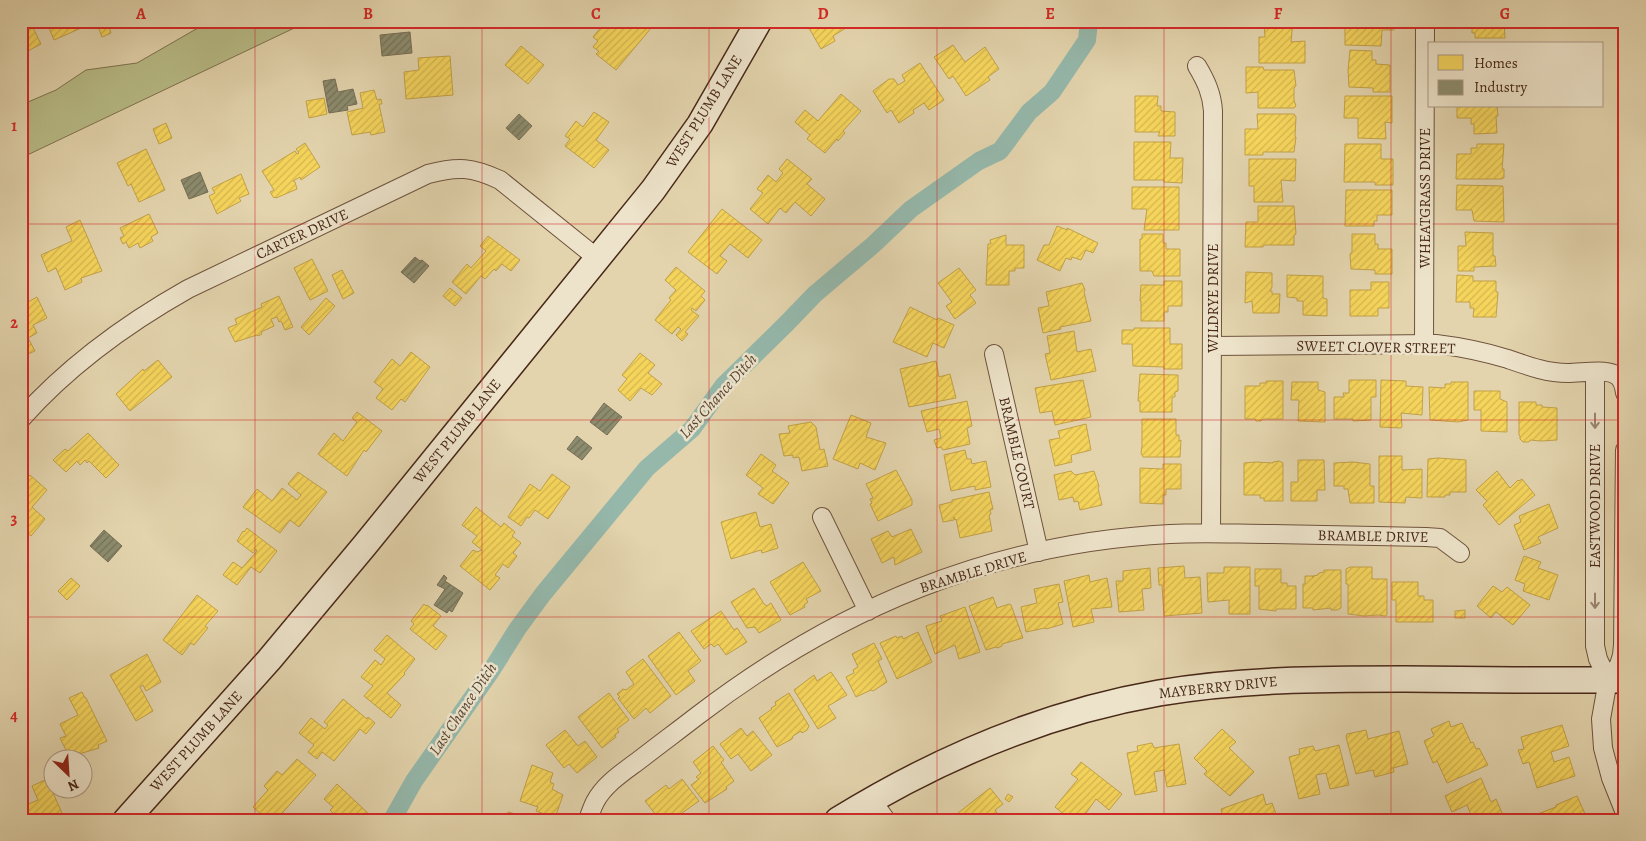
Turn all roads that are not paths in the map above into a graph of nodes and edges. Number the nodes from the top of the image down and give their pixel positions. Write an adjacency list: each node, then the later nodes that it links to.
1 (759, 21): 4 (main road, WEST PLUMB LANE)
2 (1425, 21): 5 (street, WHEATGRASS DRIVE)
3 (1197, 66): 6 (street, WILDRYE DRIVE)
4 (598, 258): 10 (street, CARTER DRIVE); 20 (main road, WEST PLUMB LANE)
5 (1424, 345): 6 (street, SWEET CLOVER STREET); 8 (street, SWEET CLOVER STREET)
6 (1212, 346): 13 (street, WILDRYE DRIVE)
7 (994, 354): 14 (street, BRAMBLE COURT)
8 (1595, 372): 9 (street); 17 (street, EASTWOOD DRIVE, one-way to 17)
9 (1625, 393)
10 (21, 419)
11 (1625, 450): 17 (street, EASTWOOD DRIVE)
12 (822, 517): 16 (street)
13 (1212, 533): 14 (street, BRAMBLE DRIVE); 15 (street, BRAMBLE DRIVE)
14 (1039, 552): 16 (street, BRAMBLE DRIVE)
15 (1460, 553)
16 (868, 610): 21 (street, BRAMBLE DRIVE)
17 (1617, 680): 18 (main road, MAYBERRY DRIVE); 19 (street, EASTWOOD DRIVE)
18 (872, 799): 22 (main road, MAYBERRY DRIVE); 23 (street)
19 (1625, 813)
20 (126, 820)
21 (588, 820)
22 (838, 820)
23 (886, 820)

